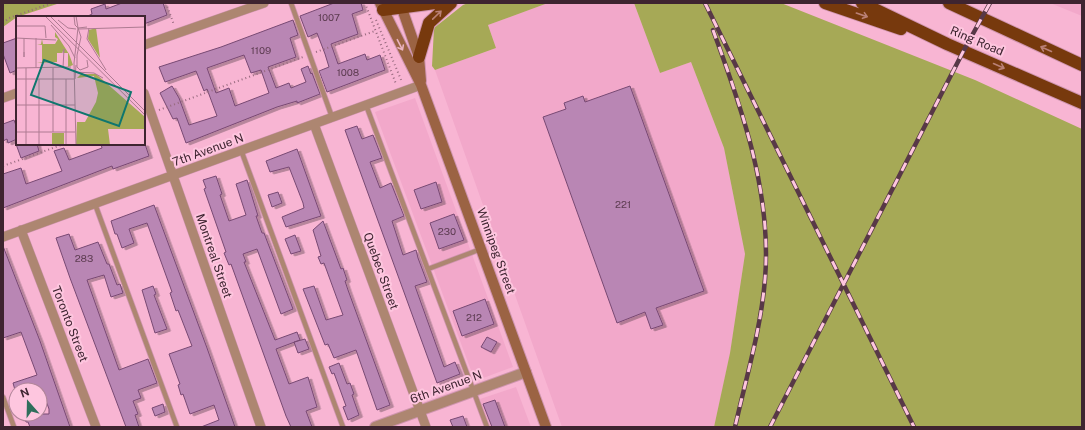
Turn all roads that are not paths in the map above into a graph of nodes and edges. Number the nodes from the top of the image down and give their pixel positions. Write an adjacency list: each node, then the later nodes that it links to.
1 (264, 3): 9 (street)
2 (291, 3): 21 (lane)
3 (434, 3): 8 (highway)
4 (451, 3): 13 (highway, one-way to 4)
5 (825, 3): 12 (highway, one-way to 12)
6 (862, 3): 12 (highway, Ring Road)
7 (952, 4): 14 (highway, Ring Road, one-way to 7)
8 (401, 6): 10 (highway); 13 (main road, Winnipeg Street)
9 (237, 7): 11 (street)
10 (379, 10): 15 (main road, Winnipeg Street, one-way to 15)
11 (145, 46)
12 (964, 50): 19 (highway, Ring Road, one-way to 19)
13 (419, 57): 15 (main road, Winnipeg Street)
14 (1082, 65)
15 (421, 85): 20 (street, 7th Avenue N); 28 (main road, Winnipeg Street)
16 (16, 93): 18 (street)
17 (145, 96): 24 (street, Montreal Street)
18 (3, 98)
19 (1082, 103)
20 (366, 105): 21 (street, 7th Avenue N); 29 (lane)
21 (332, 117): 22 (street, 7th Avenue N)
22 (314, 124): 23 (street, 7th Avenue N); 33 (street, Quebec Street)
23 (241, 150): 24 (street, 7th Avenue N); 38 (lane)
24 (173, 175): 25 (street, 7th Avenue N); 37 (street, Montreal Street)
25 (95, 204): 26 (street, 7th Avenue N); 36 (lane)
26 (21, 230): 27 (street, 7th Avenue N); 35 (street, Toronto Street)
27 (3, 237)
28 (481, 249): 29 (lane); 30 (main road, Winnipeg Street)
29 (428, 269): 31 (lane)
30 (526, 372): 31 (street, 6th Avenue N); 42 (main road, Winnipeg Street)
31 (474, 391): 33 (street, 6th Avenue N); 41 (lane)
32 (3, 397): 34 (lane)
33 (420, 411): 39 (street, 6th Avenue N); 40 (street, Quebec Street)
34 (14, 427)
35 (96, 427)
36 (177, 427)
37 (261, 427)
38 (343, 427)
39 (375, 427)
40 (426, 427)
41 (487, 427)
42 (546, 427)

